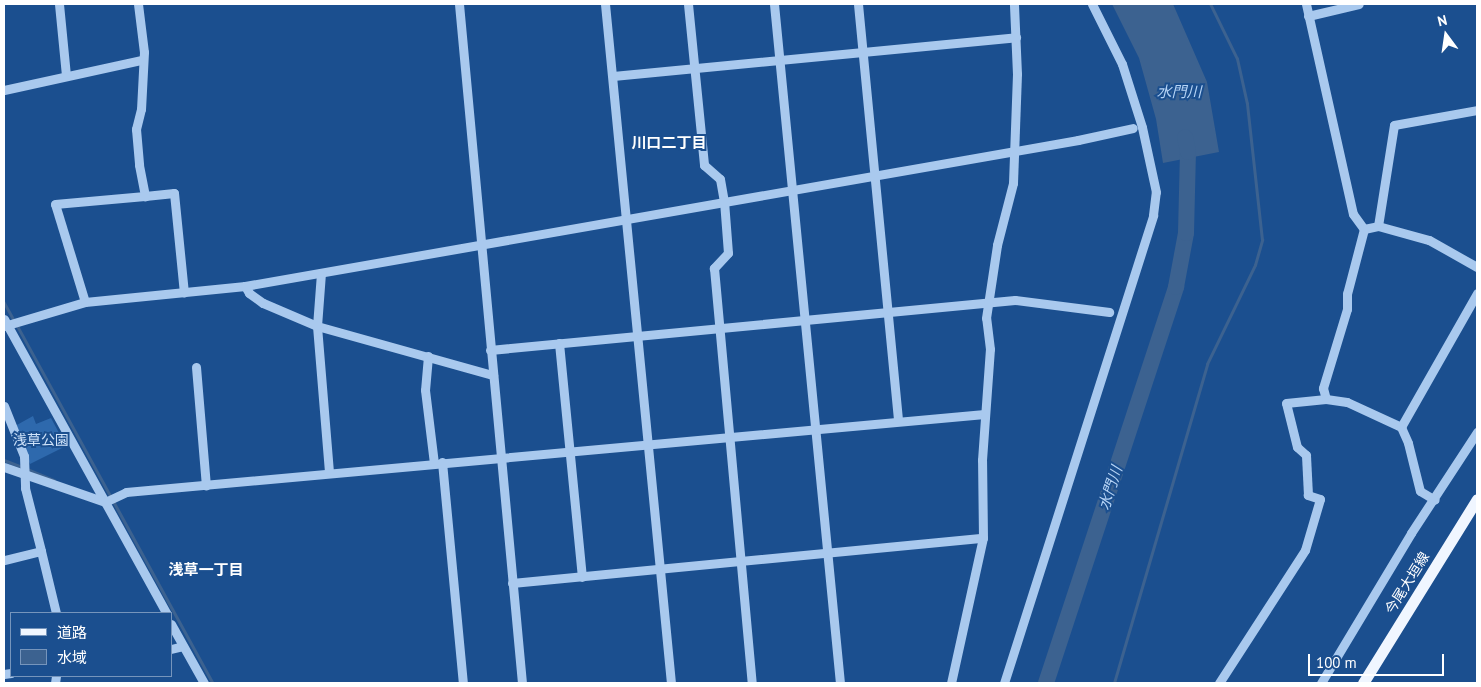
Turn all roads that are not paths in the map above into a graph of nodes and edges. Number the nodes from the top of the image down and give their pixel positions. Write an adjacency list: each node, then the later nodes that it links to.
1 (59, 4): 18 (street)
2 (138, 4): 16 (street)
3 (459, 4): 31 (street)
4 (606, 4): 19 (street)
5 (688, 4): 17 (street)
6 (774, 4): 15 (street)
7 (858, 4): 14 (street)
8 (1014, 4): 13 (street)
9 (1092, 4): 90 (street)
10 (1306, 4): 12 (street)
11 (1359, 4): 12 (street)
12 (1308, 16): 30 (street)
13 (1016, 37): 14 (street); 23 (street)
14 (863, 51): 15 (street); 24 (street)
15 (778, 59): 17 (street); 25 (street)
16 (142, 60): 18 (street); 26 (street)
17 (694, 68): 19 (street); 27 (street)
18 (66, 76): 20 (street)
19 (613, 76): 28 (street)
20 (4, 90)
21 (1477, 110): 29 (street)
22 (1133, 128): 23 (street)
23 (1014, 152): 24 (street); 38 (street)
24 (875, 175): 25 (street); 39 (street)
25 (791, 190): 27 (street); 41 (street)
26 (145, 196): 35 (street); 37 (street)
27 (724, 201): 28 (street); 44 (street)
28 (626, 218): 31 (street); 45 (street)
29 (1378, 226): 30 (street); 32 (street)
30 (1364, 229): 51 (street)
31 (482, 244): 33 (street); 47 (street)
32 (1477, 267)
33 (321, 273): 34 (street); 43 (street)
34 (246, 286): 35 (street); 43 (street)
35 (184, 293): 37 (street)
36 (1477, 293): 56 (street)
37 (85, 302): 42 (street)
38 (988, 302): 39 (street); 40 (street); 53 (street)
39 (887, 312): 41 (street); 54 (street)
40 (1109, 312)
41 (806, 319): 44 (street); 55 (street)
42 (9, 323): 68 (street)
43 (317, 326): 48 (street); 65 (street)
44 (718, 328): 45 (street); 58 (street)
45 (637, 334): 46 (street); 59 (street)
46 (559, 343): 47 (street); 60 (street)
47 (490, 350): 50 (street)
48 (428, 356): 50 (street); 62 (street)
49 (196, 367): 66 (street)
50 (493, 375): 61 (street)
51 (1326, 399): 56 (street); 91 (street)
52 (4, 406): 64 (street)
53 (984, 414): 54 (street); 70 (street)
54 (898, 419): 55 (street)
55 (815, 427): 58 (street); 72 (street)
56 (1401, 427): 69 (street)
57 (1477, 432): 69 (street)
58 (729, 435): 59 (street); 74 (street)
59 (647, 442): 60 (street); 75 (street)
60 (568, 451): 61 (street); 76 (street)
61 (501, 457): 62 (street); 77 (street)
62 (438, 462): 65 (street); 84 (street)
63 (4, 467): 64 (street)
64 (26, 470): 68 (street); 71 (street)
65 (329, 473): 66 (street)
66 (206, 486): 68 (street)
67 (1477, 499): 93 (main road, 今尾大垣線)
68 (111, 500): 79 (street)
69 (1435, 500): 92 (street)
70 (983, 538): 72 (street); 89 (street)
71 (41, 551): 73 (street); 78 (street)
72 (827, 554): 74 (street); 88 (street)
73 (4, 560)
74 (742, 562): 75 (street); 87 (street)
75 (660, 570): 76 (street); 86 (street)
76 (582, 577): 77 (street)
77 (512, 583): 85 (street)
78 (56, 612)
79 (166, 612)
80 (172, 626): 81 (street)
81 (183, 646): 82 (street); 83 (street)
82 (172, 649)
83 (204, 683)
84 (463, 683)
85 (522, 683)
86 (671, 683)
87 (752, 683)
88 (840, 683)
89 (951, 683)
90 (1004, 683)
91 (1219, 683)
92 (1321, 683)
93 (1362, 683)

